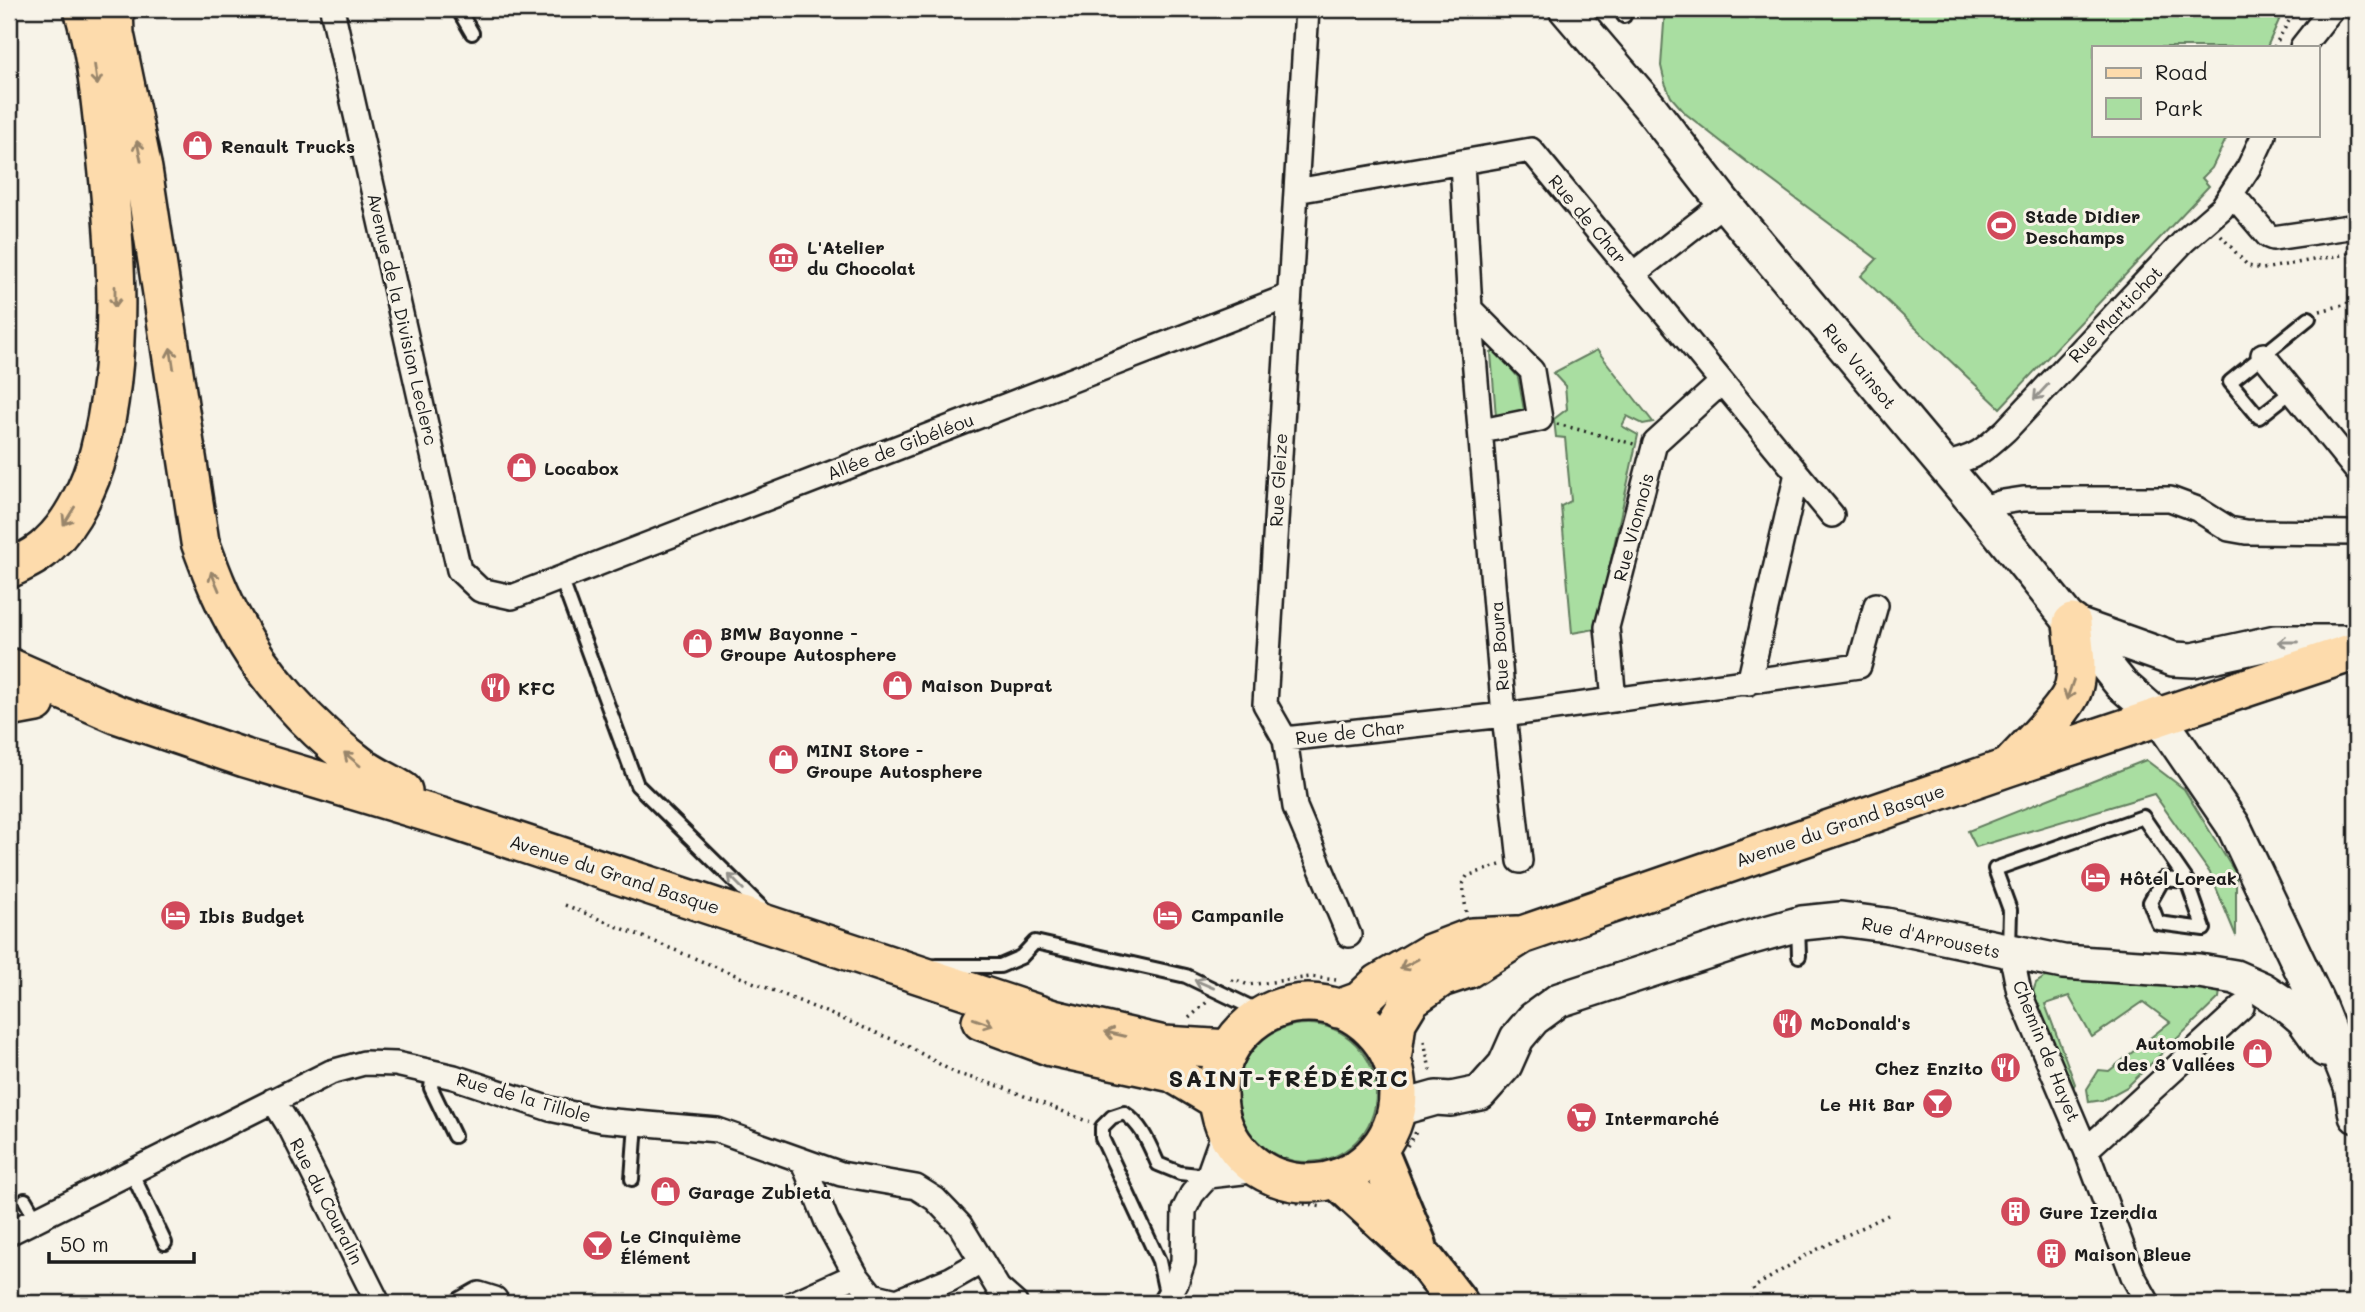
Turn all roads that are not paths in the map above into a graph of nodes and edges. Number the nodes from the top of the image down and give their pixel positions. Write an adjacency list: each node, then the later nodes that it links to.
1 (83, 9): 16 (main road, one-way to 16)
2 (114, 9): 15 (main road, one-way to 2)
3 (332, 9): 34 (street, Avenue de la Division Leclerc)
4 (458, 9): 8 (lane)
5 (1307, 9): 12 (street, Rue Gleize)
6 (1566, 9): 14 (street, Rue Vainsot)
7 (2332, 9): 9 (street)
8 (472, 33)
9 (2303, 46)
10 (2264, 136): 13 (street, Rue Martichot)
11 (1462, 162): 12 (street, Rue de Char); 18 (street, Rue de Char); 20 (street, Rue Boura)
12 (1296, 191): 19 (street, Rue Gleize)
13 (2232, 194): 17 (street); 26 (street, Rue Martichot, one-way to 26)
14 (1724, 203): 18 (street); 26 (street, Rue Vainsot)
15 (149, 207): 16 (main road); 47 (main road, one-way to 15)
16 (112, 214): 32 (main road, one-way to 32)
17 (2356, 226)
18 (1633, 274): 23 (street, Rue de Char)
19 (1289, 296): 33 (street, Allée de Gibéléou); 45 (street, Rue Gleize)
20 (1470, 309): 25 (street, Rue Boura); 25 (street)
21 (2309, 318): 22 (lane)
22 (2263, 355): 24 (street); 24 (lane)
23 (1722, 382): 28 (street, Rue de Char); 41 (street, Rue Vionnois)
24 (2292, 391): 27 (street)
25 (1482, 431): 43 (street, Rue Boura)
26 (1941, 465): 29 (street, Rue Vainsot)
27 (2356, 470)
28 (1797, 473): 30 (street, Rue de Char); 40 (street)
29 (1980, 509): 31 (street); 36 (street, Rue Vainsot)
30 (1832, 515)
31 (2356, 533)
32 (9, 569)
33 (561, 578): 34 (street, Allée de Gibéléou); 50 (lane, one-way to 33)
34 (512, 597)
35 (1876, 606): 40 (street, Rue de Char)
36 (2072, 623): 37 (street, one-way to 36); 44 (street, Rue Vainsot); 46 (main road, one-way to 46)
37 (2356, 642)
38 (2356, 651): 44 (main road, Avenue du Grand Basque)
39 (9, 667): 47 (main road, Avenue du Grand Basque)
40 (1749, 683): 41 (street, Rue de Char)
41 (1614, 700): 43 (street, Rue de Char)
42 (18, 701): 64 (main road, Avenue du Grand Basque, one-way to 64)
43 (1504, 715): 45 (street, Rue de Char); 48 (street, Rue Boura)
44 (2159, 718): 46 (main road, Avenue du Grand Basque); 57 (street)
45 (1285, 739): 51 (street, Rue Gleize)
46 (2009, 767): 52 (main road, Avenue du Grand Basque)
47 (452, 820): 50 (main road, Avenue du Grand Basque)
48 (1510, 863)
49 (2187, 881): 49 (lane); 53 (lane)
50 (784, 930): 54 (main road, Avenue du Grand Basque)
51 (1349, 935)
52 (1522, 935): 56 (main road, Avenue du Grand Basque, one-way to 56); 61 (main road, Avenue du Grand Basque)
53 (2009, 953): 57 (street, Rue d'Arrousets); 61 (street, Rue d'Arrousets); 67 (street, Chemin de Hayet)
54 (888, 965): 58 (lane, one-way to 54); 59 (main road, Avenue du Grand Basque, one-way to 54)
55 (2242, 1007): 67 (street, Chemin de Hayet)
56 (1338, 1009): 58 (main road); 61 (main road)
57 (2311, 1011): 63 (street)
58 (1265, 1014): 59 (main road)
59 (1228, 1049): 64 (main road)
60 (433, 1072): 62 (street, Rue de la Tillole); 65 (street, Rue de la Tillole); 66 (lane)
61 (1395, 1082): 68 (main road)
62 (273, 1100): 70 (street, Rue de la Tillole); 82 (street, Rue du Couralin)
63 (2354, 1101)
64 (1221, 1114): 71 (street); 73 (main road)
65 (636, 1123): 69 (street, Rue de la Tillole); 72 (lane)
66 (454, 1136)
67 (2086, 1150): 88 (street, Chemin de Hayet)
68 (1392, 1154): 74 (main road); 77 (highway)
69 (803, 1162): 78 (street, Rue de la Tillole); 79 (street)
70 (131, 1171): 75 (street, Rue de la Tillole); 76 (lane)
71 (1208, 1176): 73 (street); 81 (street); 81 (lane)
72 (632, 1179)
73 (1259, 1179): 74 (main road)
74 (1334, 1194): 77 (highway)
75 (9, 1234)
76 (165, 1243)
77 (1424, 1259): 87 (highway)
78 (981, 1262): 80 (street); 86 (street, Rue de la Tillole)
79 (856, 1275): 80 (street); 85 (street)
80 (877, 1300)
81 (1166, 1301)
82 (378, 1303)
83 (463, 1303): 84 (street)
84 (497, 1303)
85 (798, 1303)
86 (1014, 1303)
87 (1458, 1303)
88 (2148, 1303)

